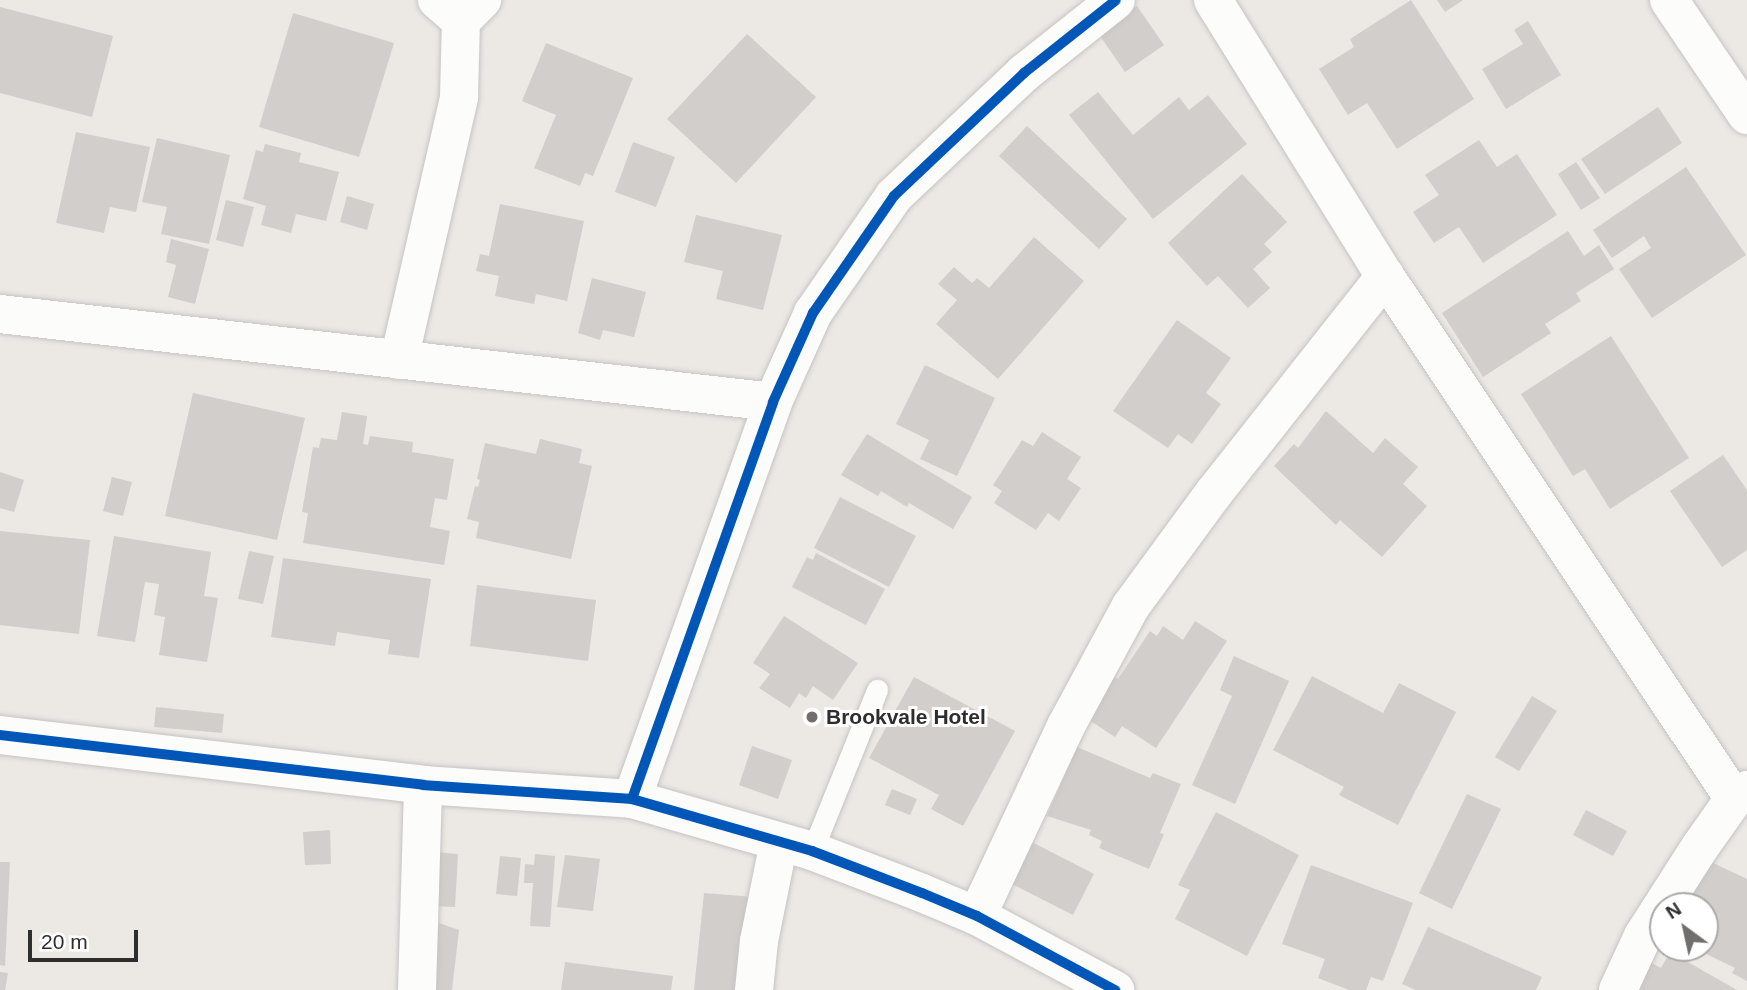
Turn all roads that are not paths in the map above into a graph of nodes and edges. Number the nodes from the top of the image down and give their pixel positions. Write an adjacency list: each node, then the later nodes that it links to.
1 (1116, 0): 10 (street)
2 (1213, 0): 7 (street)
3 (1670, 0): 5 (street)
4 (460, 7): 9 (street)
5 (1734, 67): 6 (street)
6 (1747, 115)
7 (1385, 276): 14 (street); 17 (street)
8 (0, 314): 9 (street)
9 (399, 360): 10 (street)
10 (773, 402): 15 (street)
11 (877, 690): 16 (lane)
12 (0, 735): 13 (street)
13 (423, 785): 15 (street); 18 (street)
14 (1740, 795): 21 (street)
15 (632, 799): 16 (street)
16 (796, 846): 17 (street); 19 (street)
17 (977, 916): 20 (street)
18 (417, 990)
19 (754, 990)
20 (1115, 990)
21 (1618, 990)

